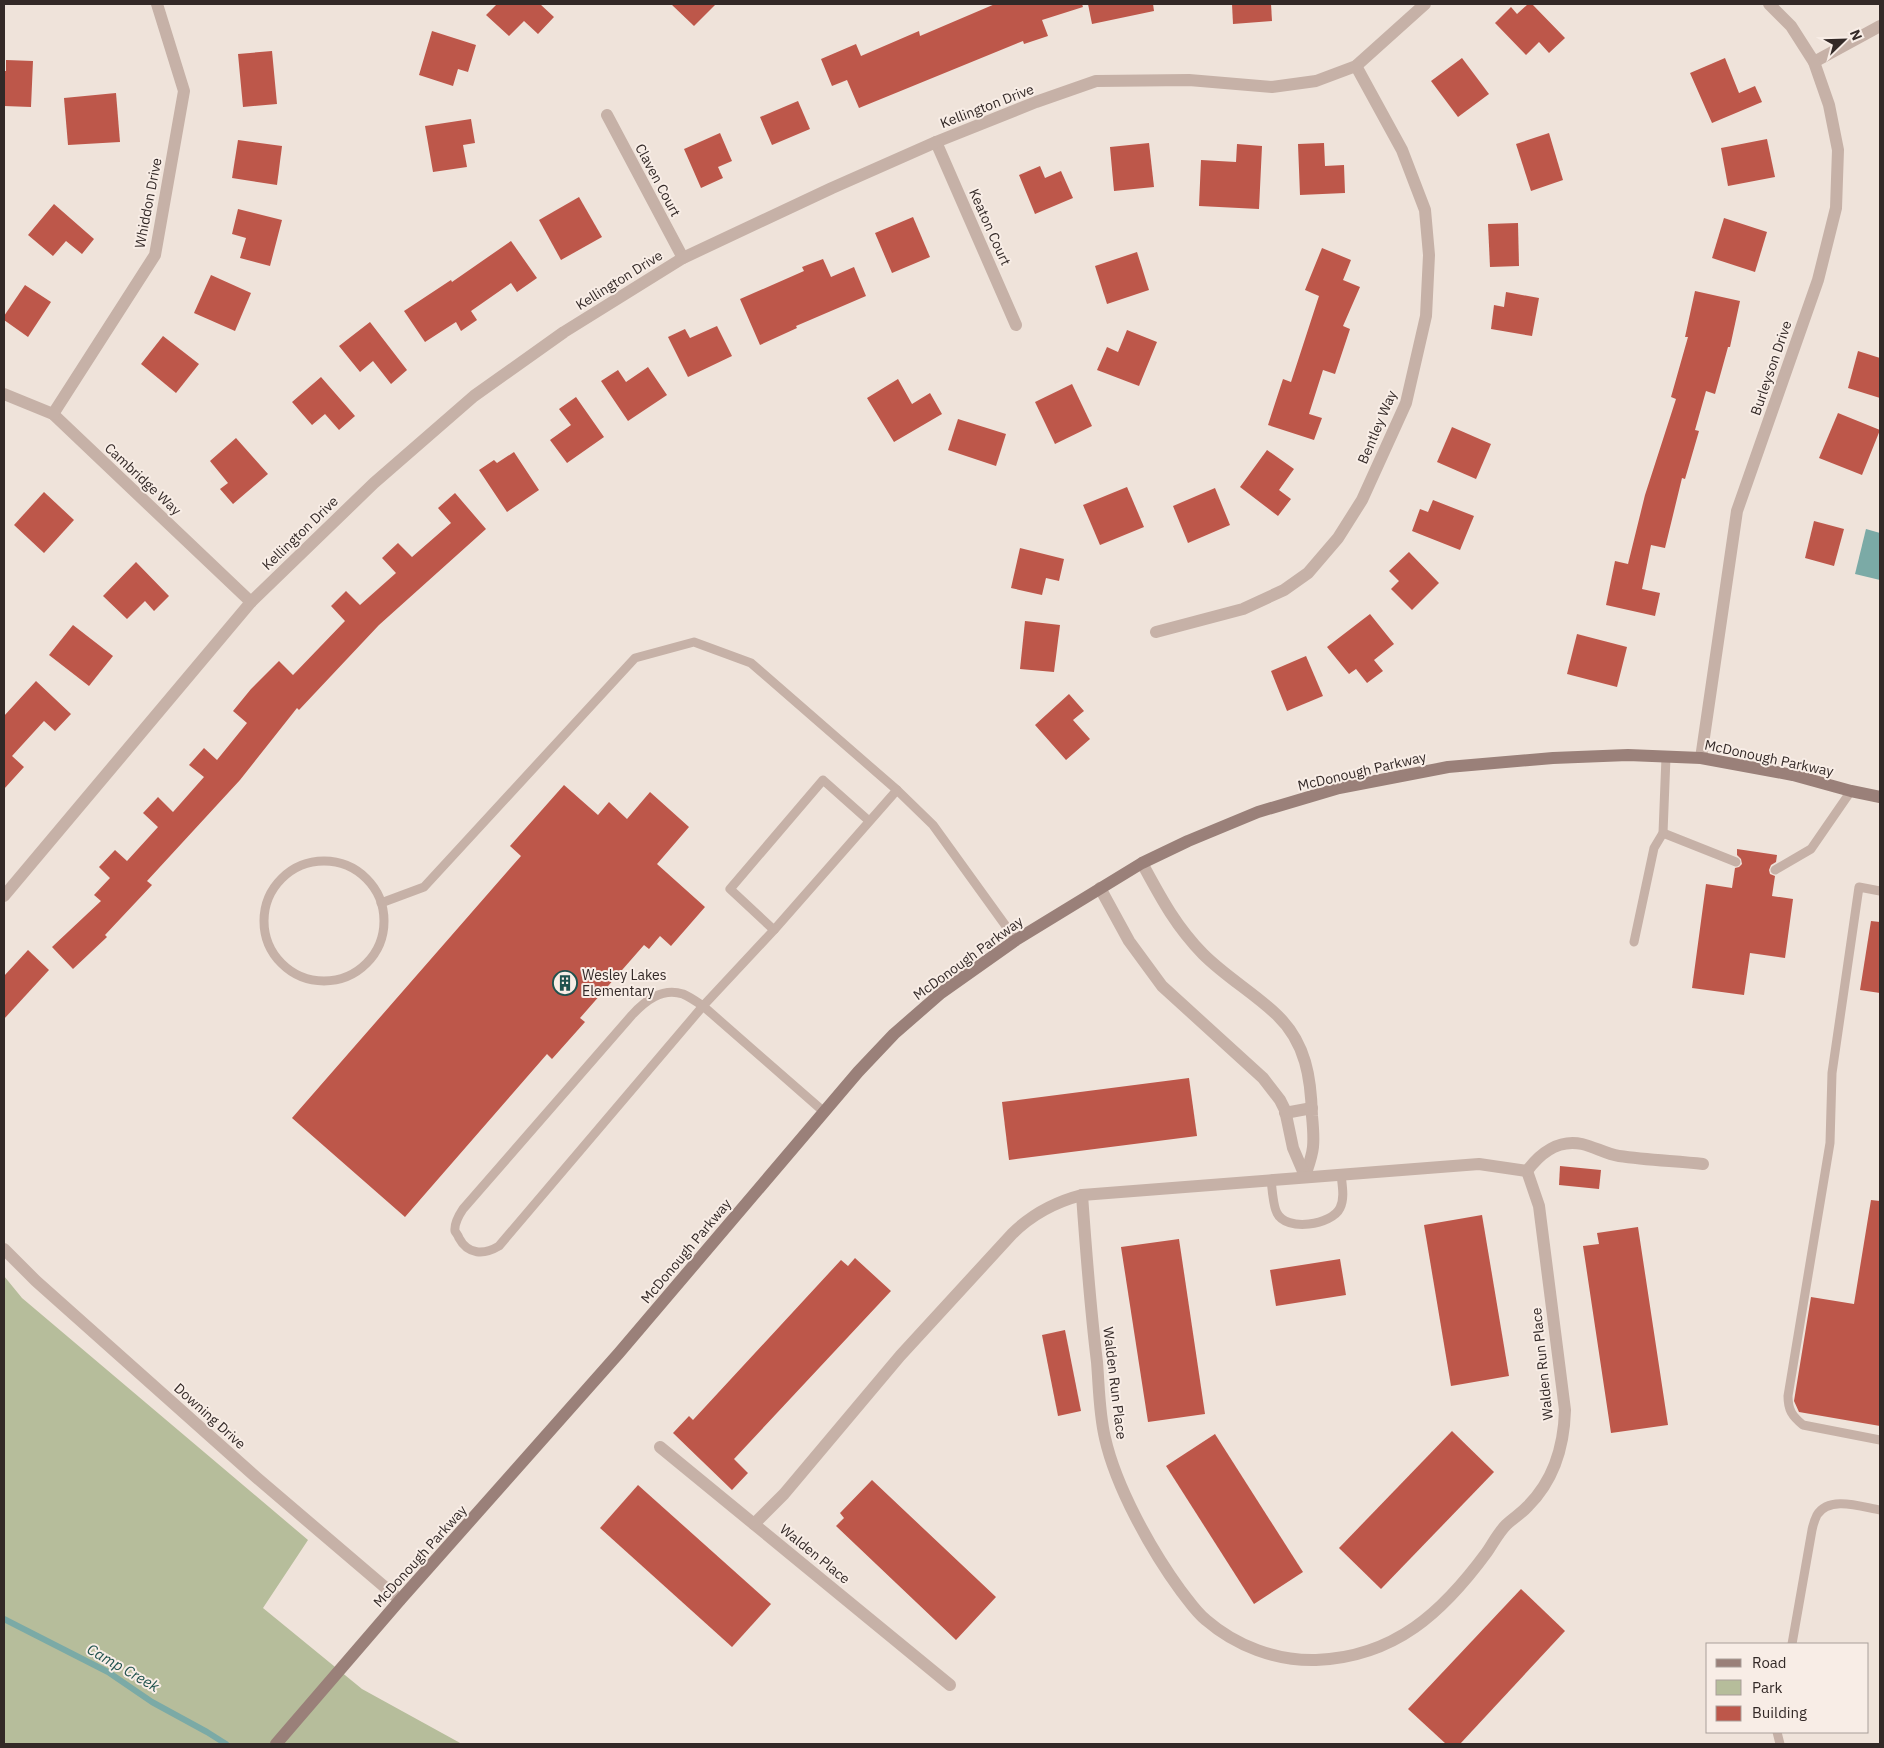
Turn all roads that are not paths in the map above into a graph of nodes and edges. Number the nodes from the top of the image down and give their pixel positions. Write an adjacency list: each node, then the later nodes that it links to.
1 (157, 4): 12 (street, Whiddon Drive)
2 (1426, 4): 6 (street, Kellington Drive)
3 (1769, 4): 5 (street, Burleyson Drive)
4 (1880, 26): 5 (street)
5 (1814, 62): 16 (street, Burleyson Drive)
6 (1356, 66): 8 (street, Kellington Drive); 14 (street, Bentley Way)
7 (607, 115): 9 (street, Claven Court)
8 (936, 142): 9 (street, Kellington Drive); 10 (street, Keaton Court)
9 (683, 258): 13 (street, Kellington Drive)
10 (1016, 325)
11 (4, 394): 12 (street, Cambridge Way)
12 (53, 414): 13 (street, Cambridge Way)
13 (251, 602): 27 (street, Kellington Drive)
14 (1156, 632)
15 (1666, 757): 16 (street, McDonough Parkway); 21 (lane); 23 (street, McDonough Parkway)
16 (1700, 758): 18 (street, McDonough Parkway)
17 (897, 790): 20 (lane); 28 (lane); 30 (lane)
18 (1851, 791): 19 (street, McDonough Parkway); 24 (lane)
19 (1880, 797)
20 (868, 820): 29 (lane); 29 (lane)
21 (1663, 833): 22 (lane); 31 (lane)
22 (1736, 862)
23 (1142, 863): 25 (street, McDonough Parkway); 33 (street)
24 (1775, 870)
25 (1100, 888): 30 (street, McDonough Parkway); 35 (street)
26 (1880, 891): 43 (lane)
27 (4, 896)
28 (381, 903): 28 (lane)
29 (774, 930): 32 (lane)
30 (1016, 940): 34 (street, McDonough Parkway)
31 (1634, 942)
32 (703, 1006): 32 (lane); 34 (lane)
33 (1312, 1108): 35 (street); 39 (street)
34 (823, 1111): 47 (street, McDonough Parkway)
35 (1286, 1113): 39 (street)
36 (1703, 1164): 37 (street)
37 (1528, 1171): 38 (street); 41 (street, Walden Run Place)
38 (1341, 1174): 39 (street); 40 (lane)
39 (1305, 1176): 40 (street)
40 (1271, 1179): 41 (street)
41 (1082, 1195): 46 (street)
42 (4, 1249): 47 (street, Downing Drive)
43 (1880, 1440)
44 (660, 1446): 46 (street, Walden Place)
45 (1880, 1510): 48 (lane)
46 (754, 1524): 49 (street, Walden Place)
47 (400, 1600): 50 (street, McDonough Parkway)
48 (1792, 1643)
49 (950, 1685)
50 (276, 1744)

